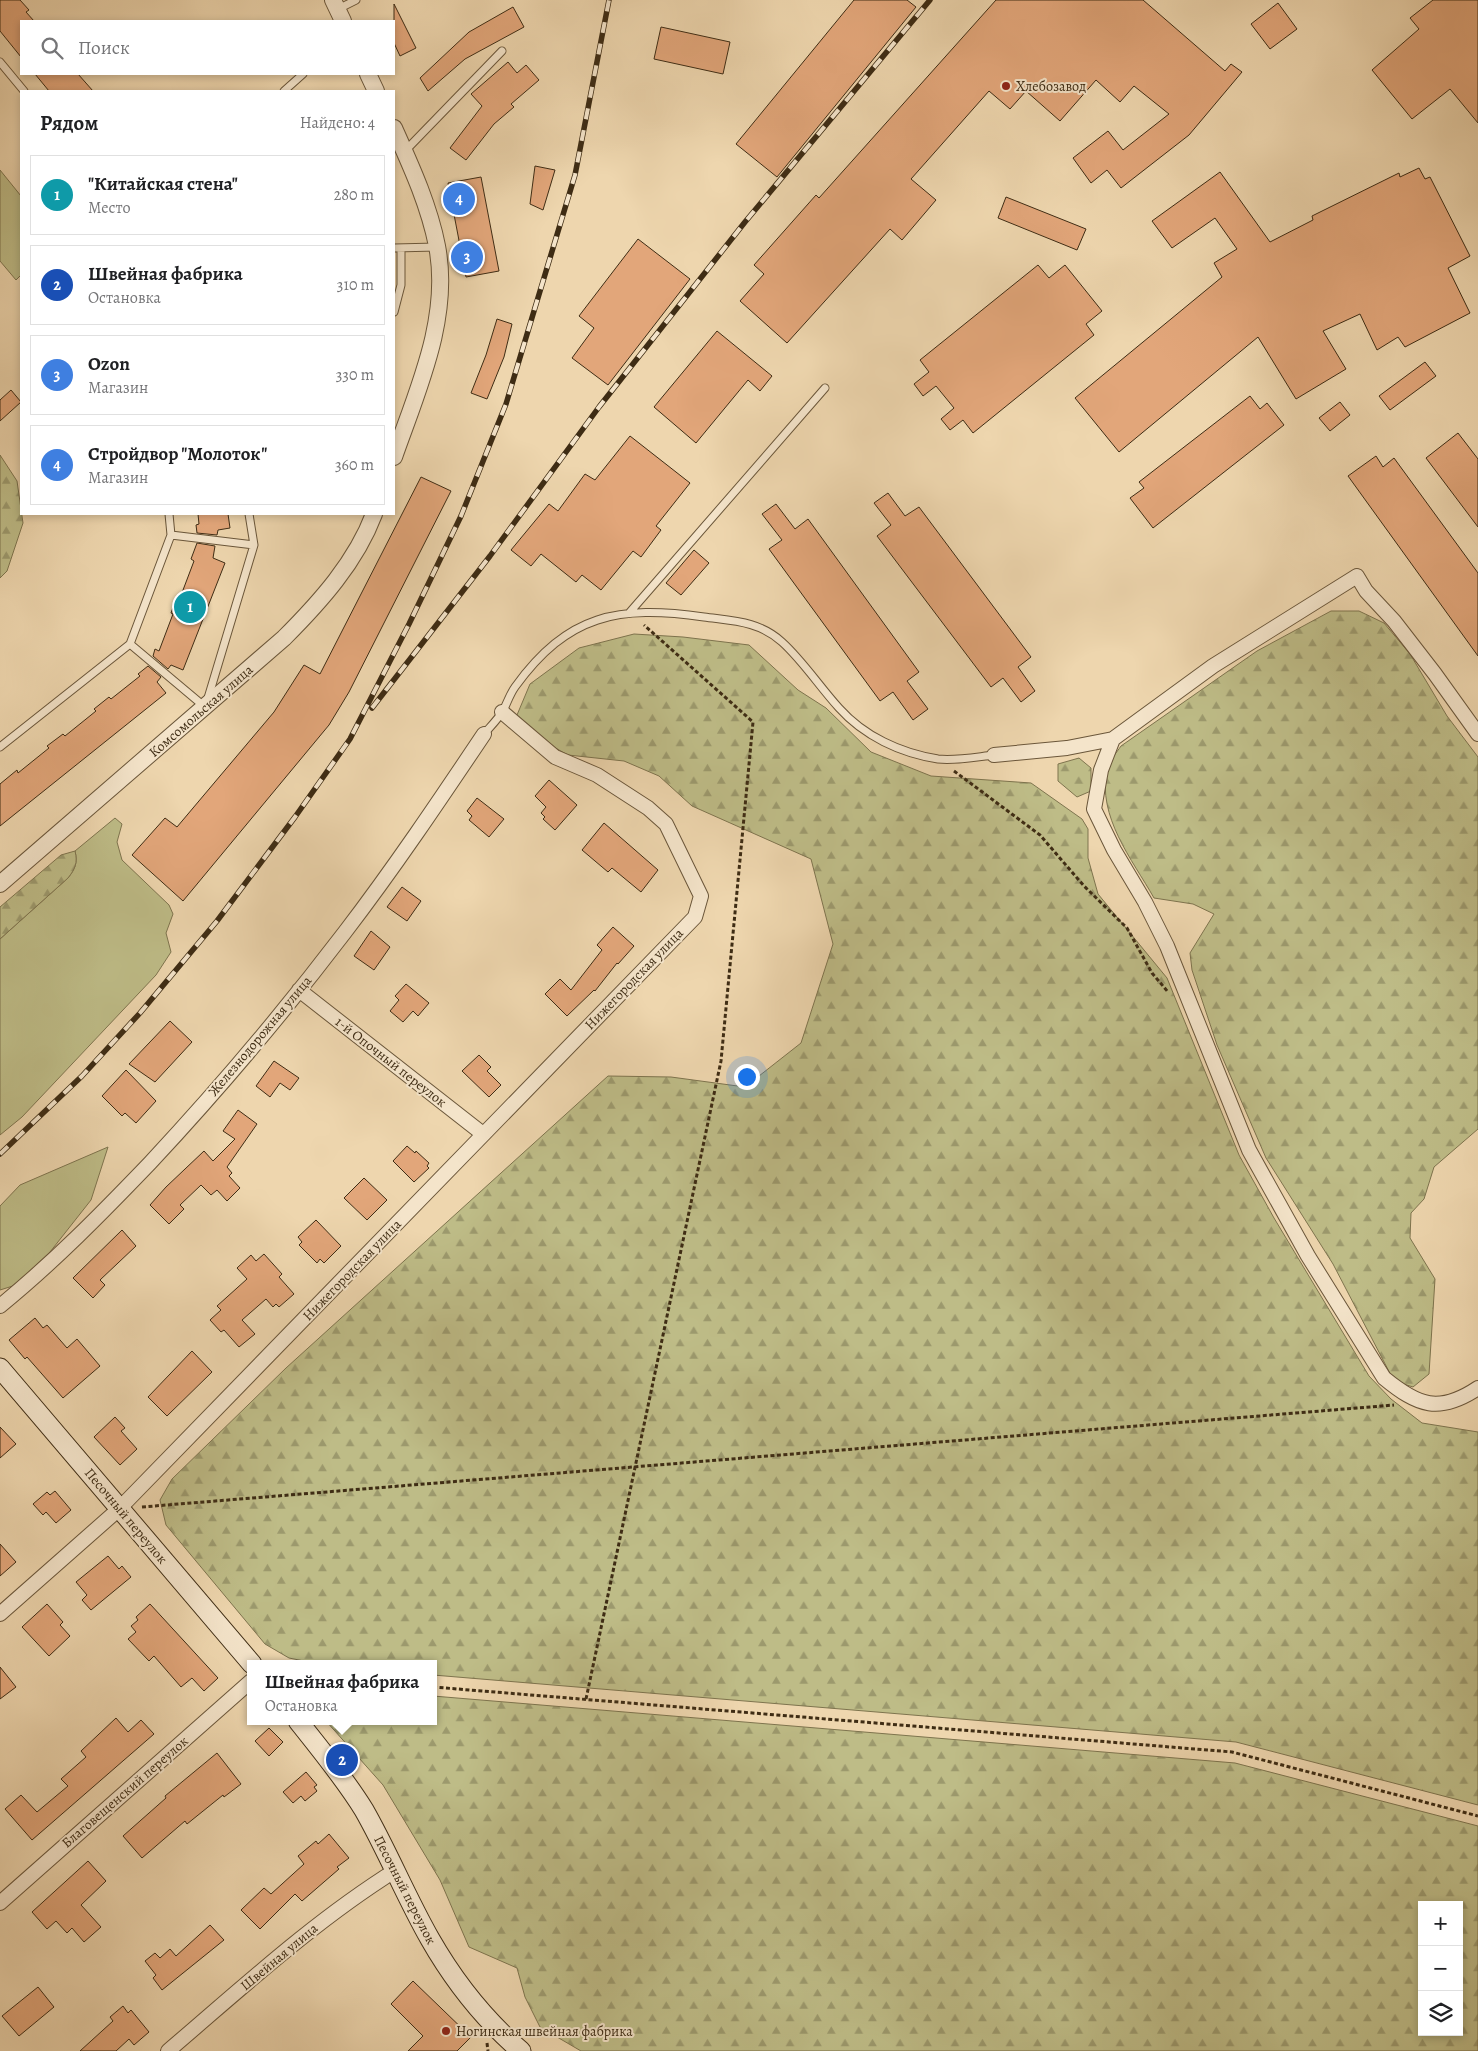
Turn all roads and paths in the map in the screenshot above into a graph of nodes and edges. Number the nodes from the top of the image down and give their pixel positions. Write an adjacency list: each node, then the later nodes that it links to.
1 (356, 0): 2 (lane)
2 (338, 10)
3 (502, 51): 11 (lane)
4 (0, 62): 7 (lane)
5 (302, 75): 8 (lane)
6 (368, 75): 9 (street)
7 (23, 90)
8 (285, 90)
9 (376, 90)
10 (395, 130): 11 (street)
11 (404, 151): 13 (street)
12 (398, 248): 13 (lane); 14 (lane)
13 (437, 248): 16 (street)
14 (395, 308)
15 (825, 388): 22 (lane)
16 (395, 454)
17 (169, 515): 20 (lane)
18 (249, 515): 21 (lane)
19 (374, 515): 24 (street, Комсомольская улица)
20 (172, 535): 21 (lane); 23 (lane)
21 (254, 545): 24 (lane)
22 (630, 612): 25 (lane); 31 (lane); 40 (path)
23 (130, 644): 24 (lane); 29 (lane)
24 (206, 707): 32 (street, Комсомольская улица)
25 (502, 712): 26 (lane); 35 (street, Нижегородская улица)
26 (484, 734): 33 (street, Железнодорожная улица)
27 (1478, 734): 28 (street)
28 (1113, 739): 30 (street); 39 (street)
29 (0, 747)
30 (994, 755): 31 (lane)
31 (938, 759): 34 (path)
32 (2, 879)
33 (299, 990): 35 (street, 1-й Опочный переулок); 36 (street, Железнодорожная улица)
34 (1171, 996)
35 (483, 1134): 41 (street, Нижегородская улица)
36 (0, 1306)
37 (0, 1368): 41 (main road, Песочный переулок)
38 (1478, 1388): 39 (street)
39 (1420, 1402): 40 (path)
40 (635, 1468): 41 (path); 46 (path)
41 (119, 1509): 42 (street, Нижегородская улица); 43 (main road, Песочный переулок)
42 (0, 1614)
43 (249, 1660)
44 (247, 1685): 50 (street, Благовещенский переулок)
45 (437, 1687): 46 (path)
46 (586, 1699): 48 (path)
47 (301, 1725): 49 (main road, Песочный переулок)
48 (1478, 1816)
49 (396, 1870): 51 (street, Швейная улица); 52 (main road, Песочный переулок)
50 (0, 1903)
51 (168, 2051)
52 (521, 2051)

